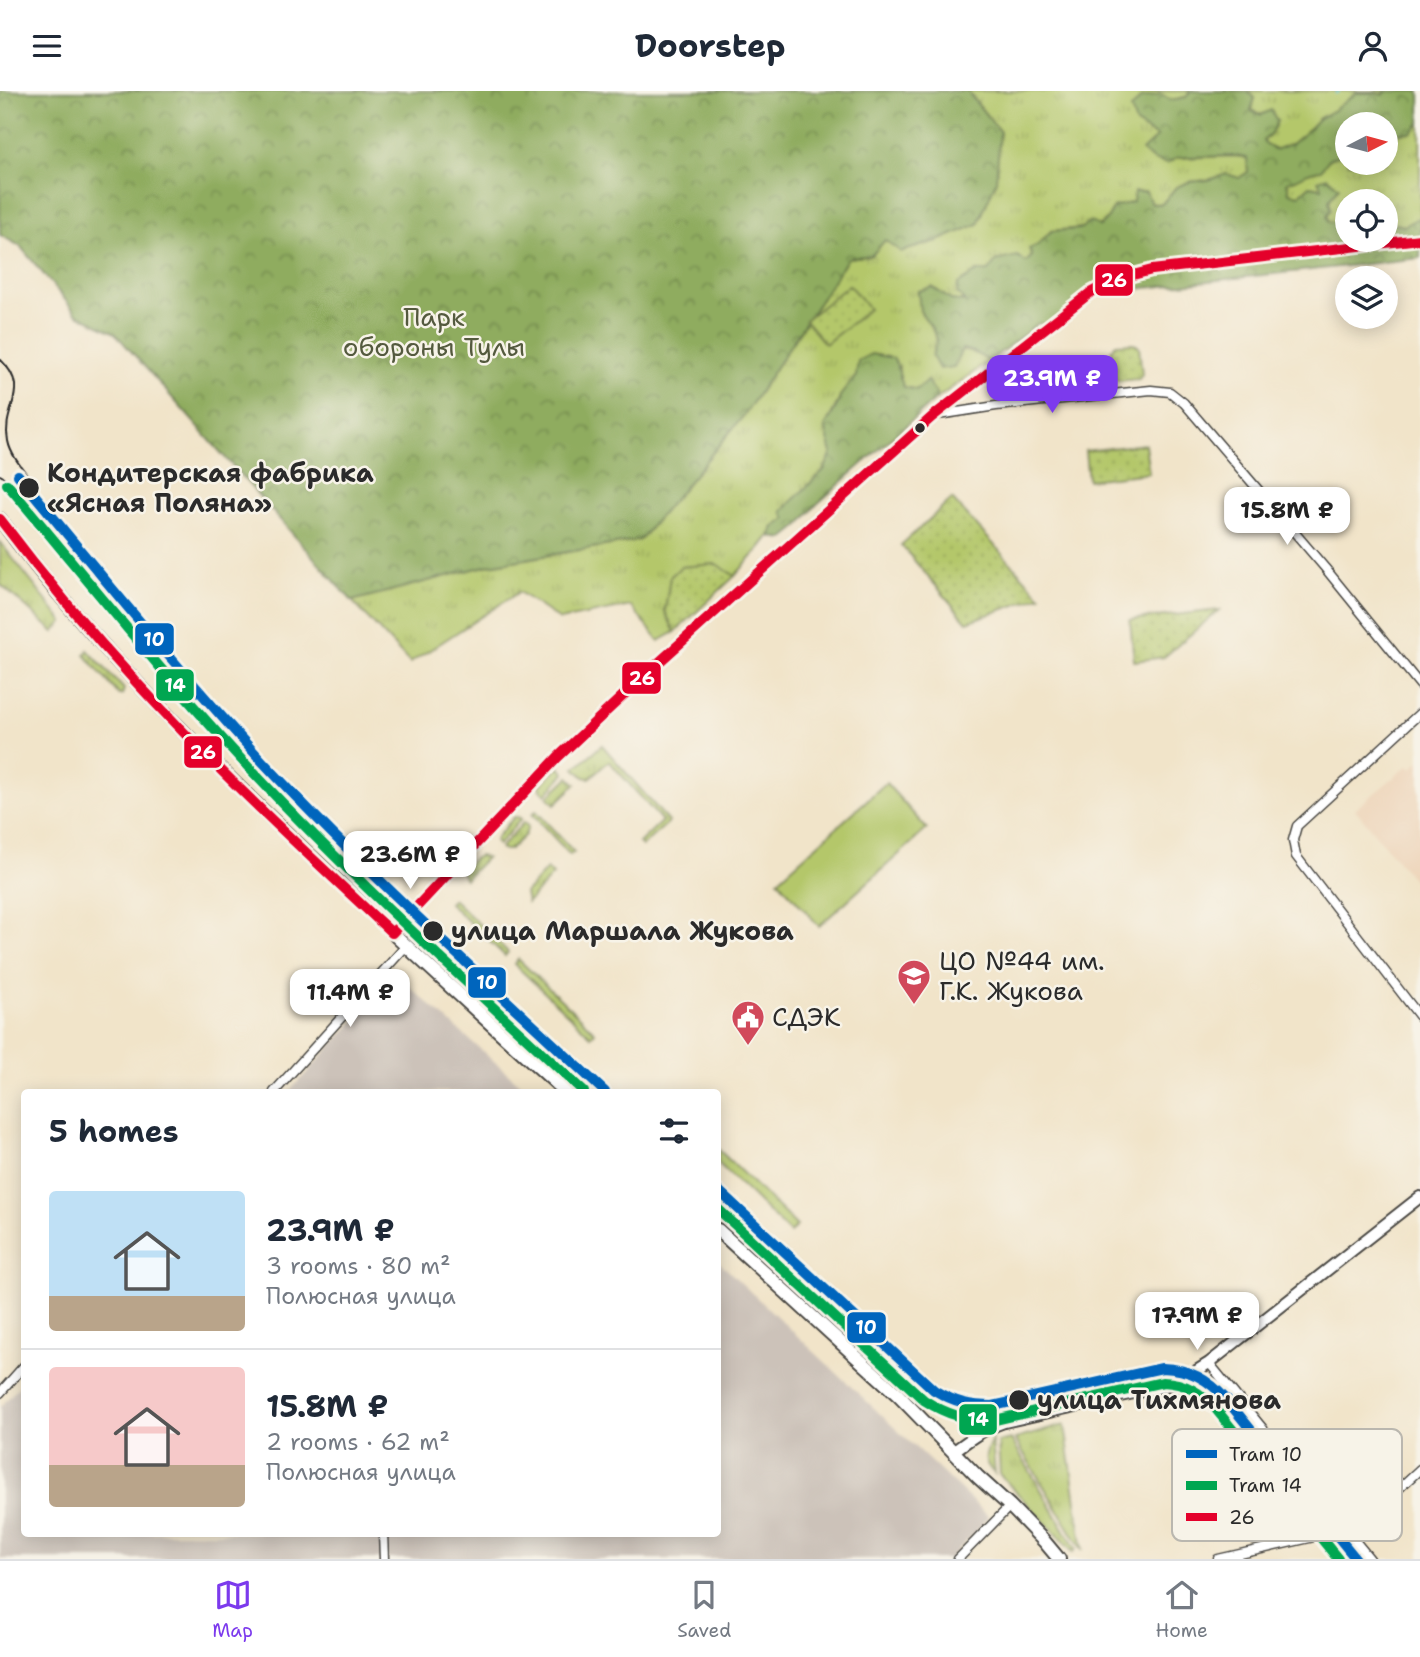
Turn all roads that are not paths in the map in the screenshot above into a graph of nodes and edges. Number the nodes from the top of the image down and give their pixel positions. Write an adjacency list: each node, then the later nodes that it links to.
1 (1420, 239): 2 (street)
2 (932, 417): 4 (street); 6 (street)
3 (0, 519): 6 (main road)
4 (1420, 685)
5 (1420, 713): 8 (street)
6 (392, 933): 7 (main road)
7 (406, 946): 9 (street); 10 (main road)
8 (1418, 1010)
9 (277, 1089)
10 (563, 1089)
11 (1420, 1197): 13 (street)
12 (721, 1233): 19 (main road)
13 (1209, 1363): 15 (street); 18 (street)
14 (21, 1369): 16 (street)
15 (1165, 1386): 17 (street); 19 (street)
16 (0, 1392)
17 (1236, 1429)
18 (1263, 1429)
19 (954, 1451): 22 (main road)
20 (1420, 1469): 21 (street)
21 (1402, 1486)
22 (1010, 1506): 28 (street); 29 (main road)
23 (383, 1537): 27 (street)
24 (1297, 1541): 30 (street)
25 (1328, 1541): 31 (street)
26 (1356, 1541): 32 (street)
27 (384, 1559)
28 (958, 1559)
29 (1059, 1559)
30 (1218, 1559)
31 (1342, 1559)
32 (1370, 1559)

